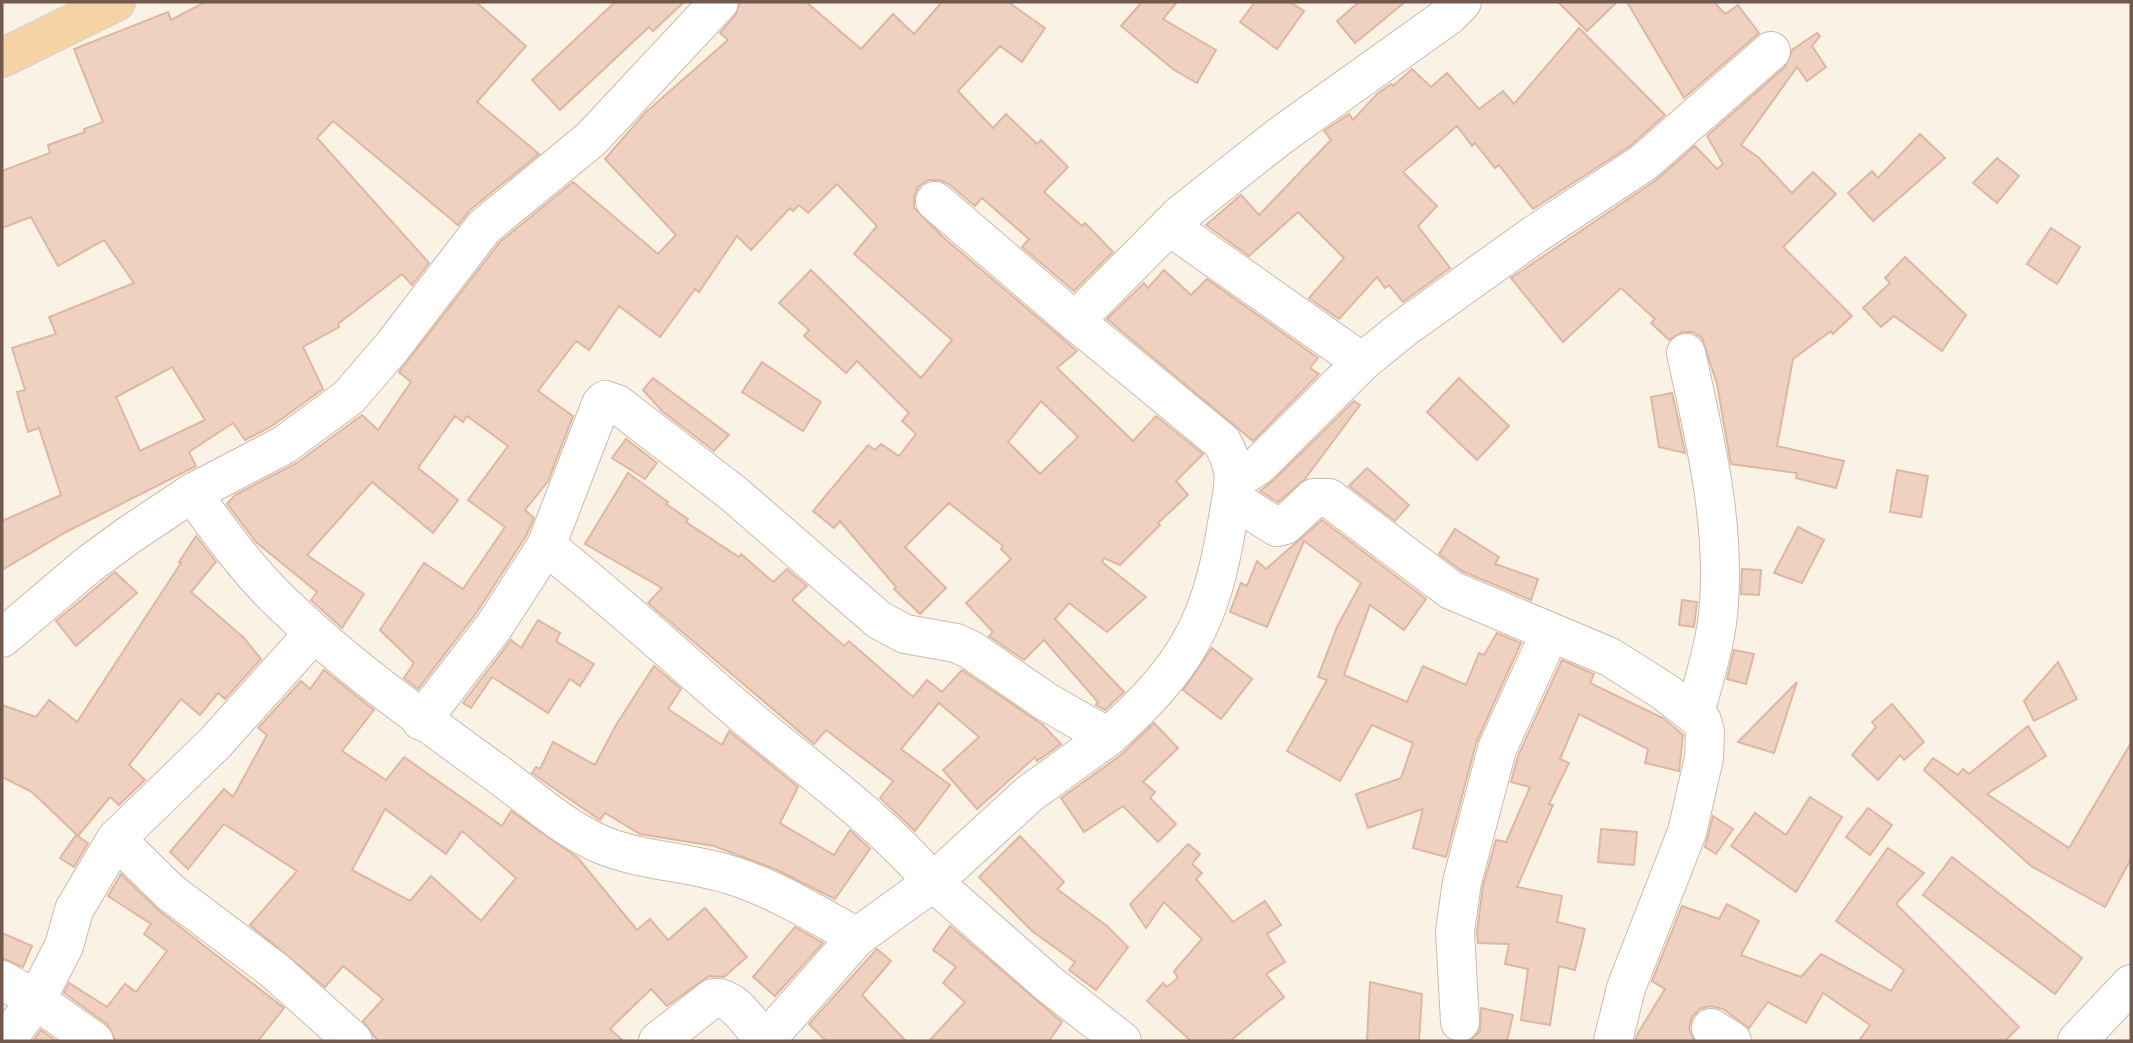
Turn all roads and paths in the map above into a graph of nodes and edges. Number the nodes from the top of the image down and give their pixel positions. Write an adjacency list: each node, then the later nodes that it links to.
1 (116, 2): 5 (main road)
2 (719, 2): 12 (street)
3 (1462, 2): 7 (street)
4 (1771, 51): 10 (street)
5 (2, 58)
6 (935, 201): 8 (street)
7 (1169, 226): 8 (street); 10 (street)
8 (1075, 321): 11 (street)
9 (1686, 353): 17 (street)
10 (1362, 362): 11 (street)
11 (1234, 489): 15 (street); 19 (street)
12 (192, 493): 14 (street); 16 (street)
13 (546, 546): 18 (street); 19 (street); 21 (street)
14 (314, 633): 18 (street); 20 (street)
15 (1550, 633): 17 (street); 26 (street)
16 (2, 638)
17 (1695, 714): 33 (street)
18 (421, 721): 22 (street)
19 (1108, 737): 21 (street)
20 (116, 839): 25 (street); 29 (street)
21 (933, 881): 22 (street); 32 (street)
22 (857, 937): 31 (street)
23 (2, 980): 25 (street)
24 (2131, 984): 34 (street)
25 (36, 1000): 27 (street); 28 (street)
26 (1460, 1022)
27 (6, 1041)
28 (94, 1041)
29 (353, 1041)
30 (658, 1041): 31 (street)
31 (765, 1041)
32 (1122, 1041)
33 (1613, 1041)
34 (2077, 1041)

